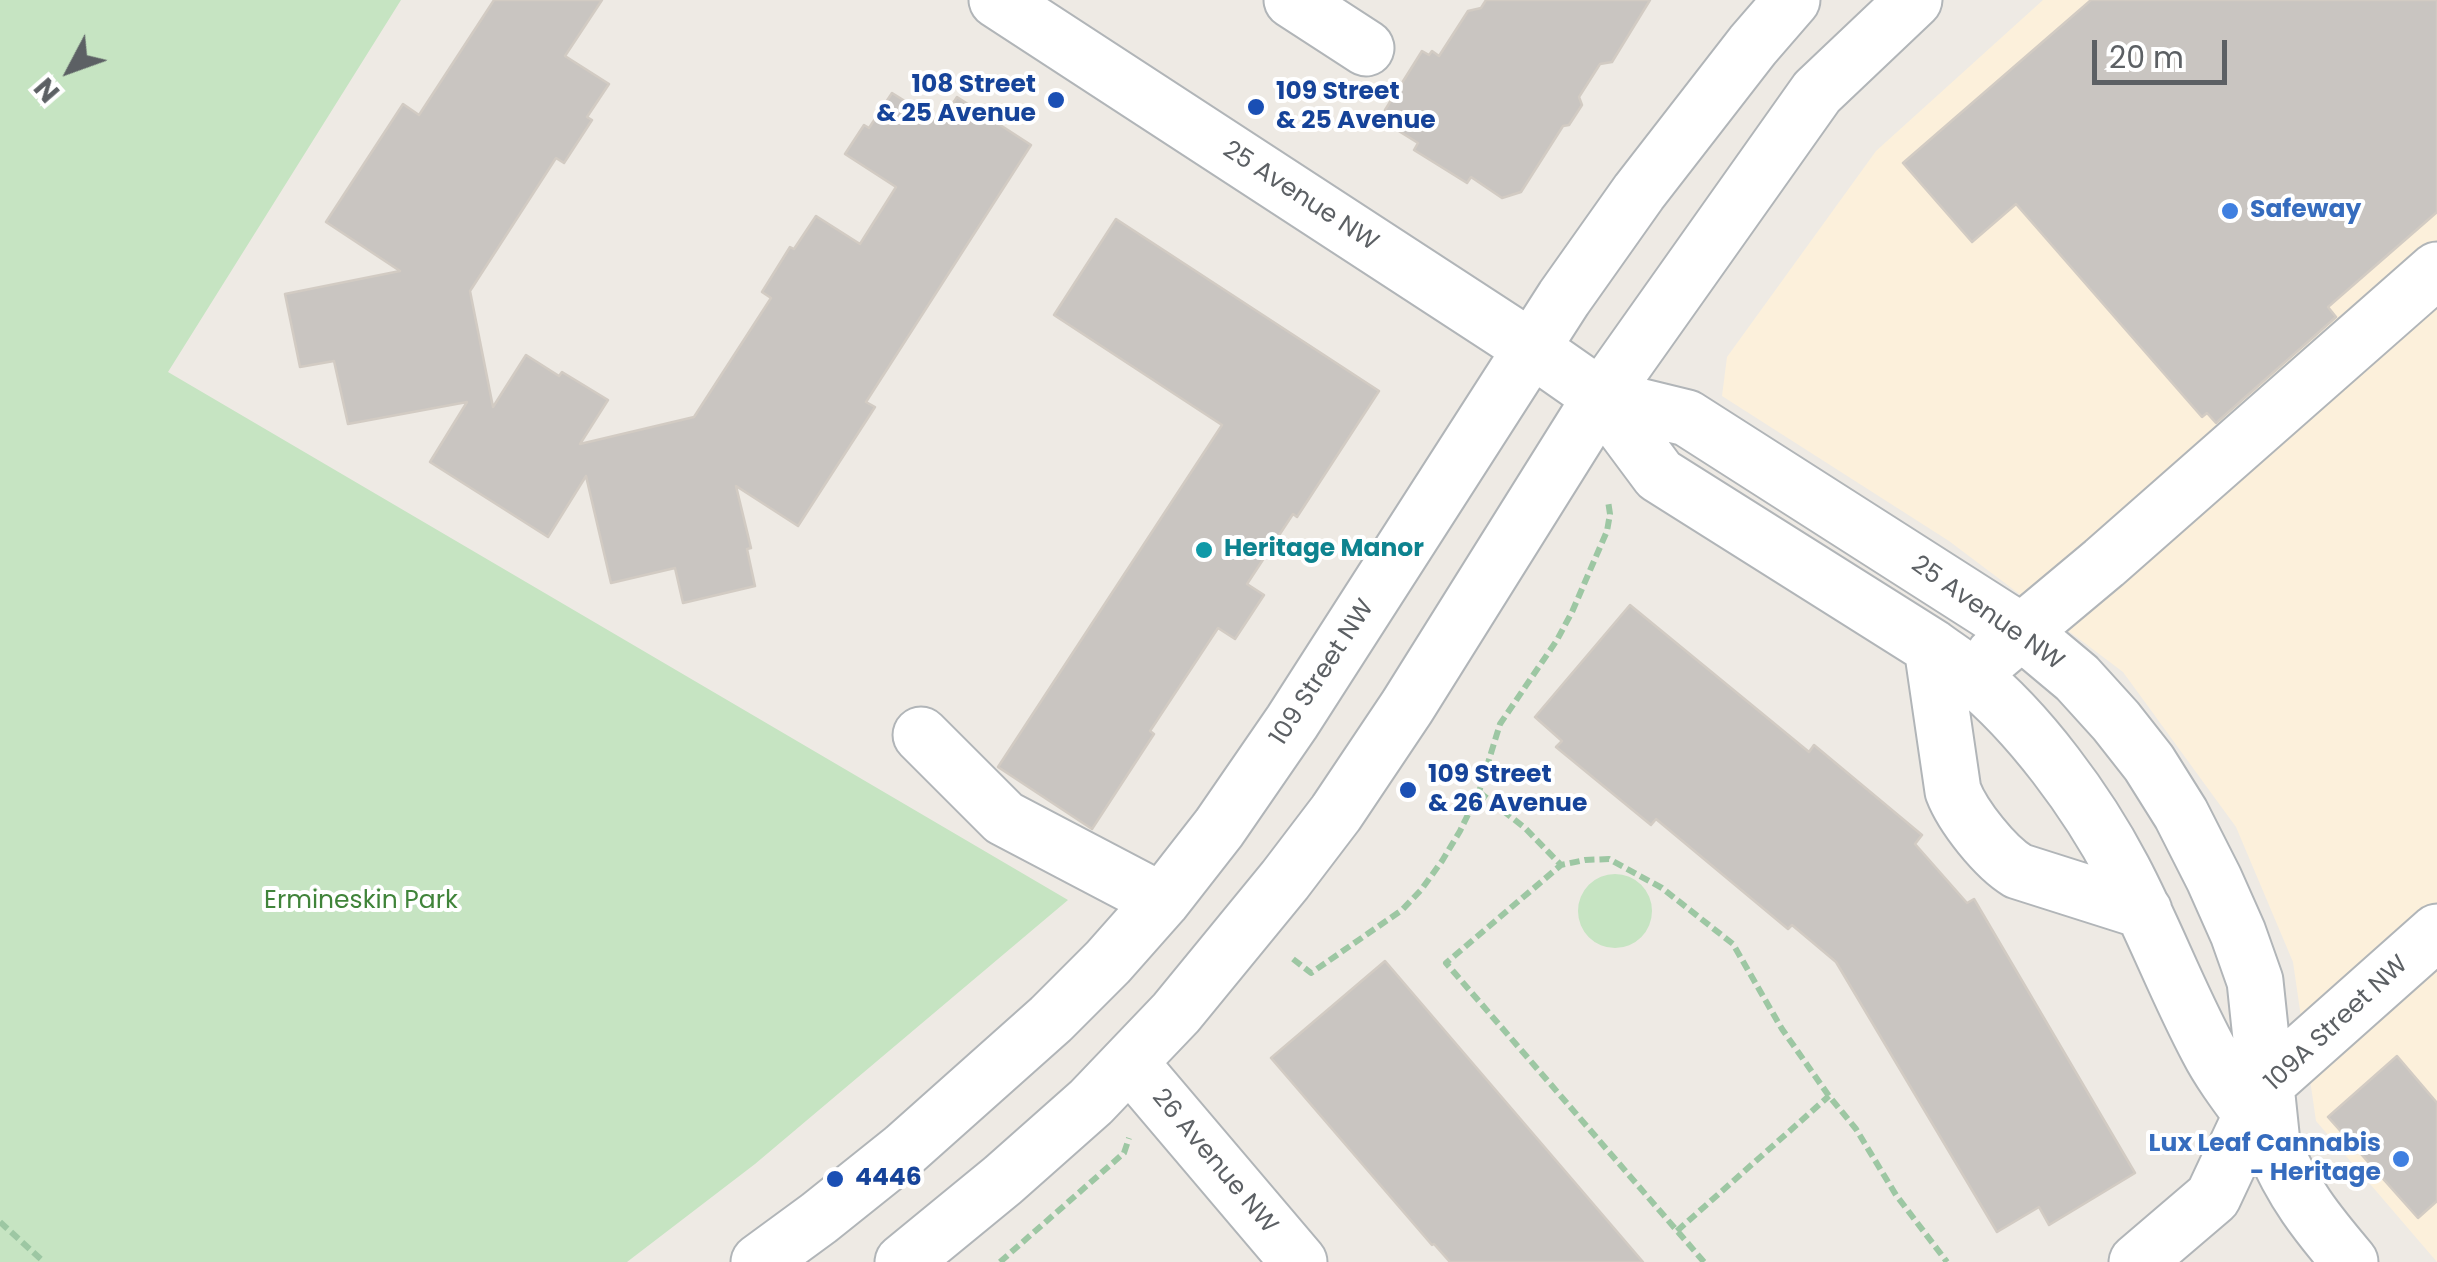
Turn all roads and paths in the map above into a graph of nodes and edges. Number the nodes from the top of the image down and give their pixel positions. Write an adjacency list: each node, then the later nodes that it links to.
1 (997, 0): 7 (street, 25 Avenue NW)
2 (1292, 0): 5 (street)
3 (1792, 0): 7 (street, 109 Street NW)
4 (1914, 0): 8 (street)
5 (1366, 48)
6 (2437, 270): 10 (street)
7 (1531, 348): 8 (street, 25 Avenue NW); 15 (street, 109 Street NW)
8 (1601, 397): 10 (street, 25 Avenue NW); 11 (street, 25 Avenue NW); 19 (street)
9 (1608, 502): 13 (path)
10 (2022, 632): 11 (street); 21 (street, 25 Avenue NW)
11 (1951, 661): 16 (street, 25 Avenue NW); 16 (street)
12 (921, 734): 15 (street)
13 (1479, 792): 14 (path); 18 (path)
14 (1561, 865): 20 (path); 24 (path)
15 (1162, 900): 26 (street, 109 Street NW)
16 (2144, 911): 21 (street, 25 Avenue NW)
17 (2437, 932): 21 (street, 109A Street NW)
18 (1293, 959)
19 (1130, 1063): 27 (street); 29 (street, 26 Avenue NW)
20 (1829, 1096): 24 (path); 31 (path)
21 (2264, 1114): 32 (street, 109A Street NW); 33 (street, 25 Avenue NW)
22 (1129, 1138): 28 (path)
23 (0, 1222): 25 (path)
24 (1677, 1231): 30 (path)
25 (44, 1262)
26 (759, 1262)
27 (902, 1262)
28 (1000, 1262)
29 (1299, 1262)
30 (1704, 1262)
31 (1948, 1262)
32 (2138, 1262)
33 (2350, 1262)

